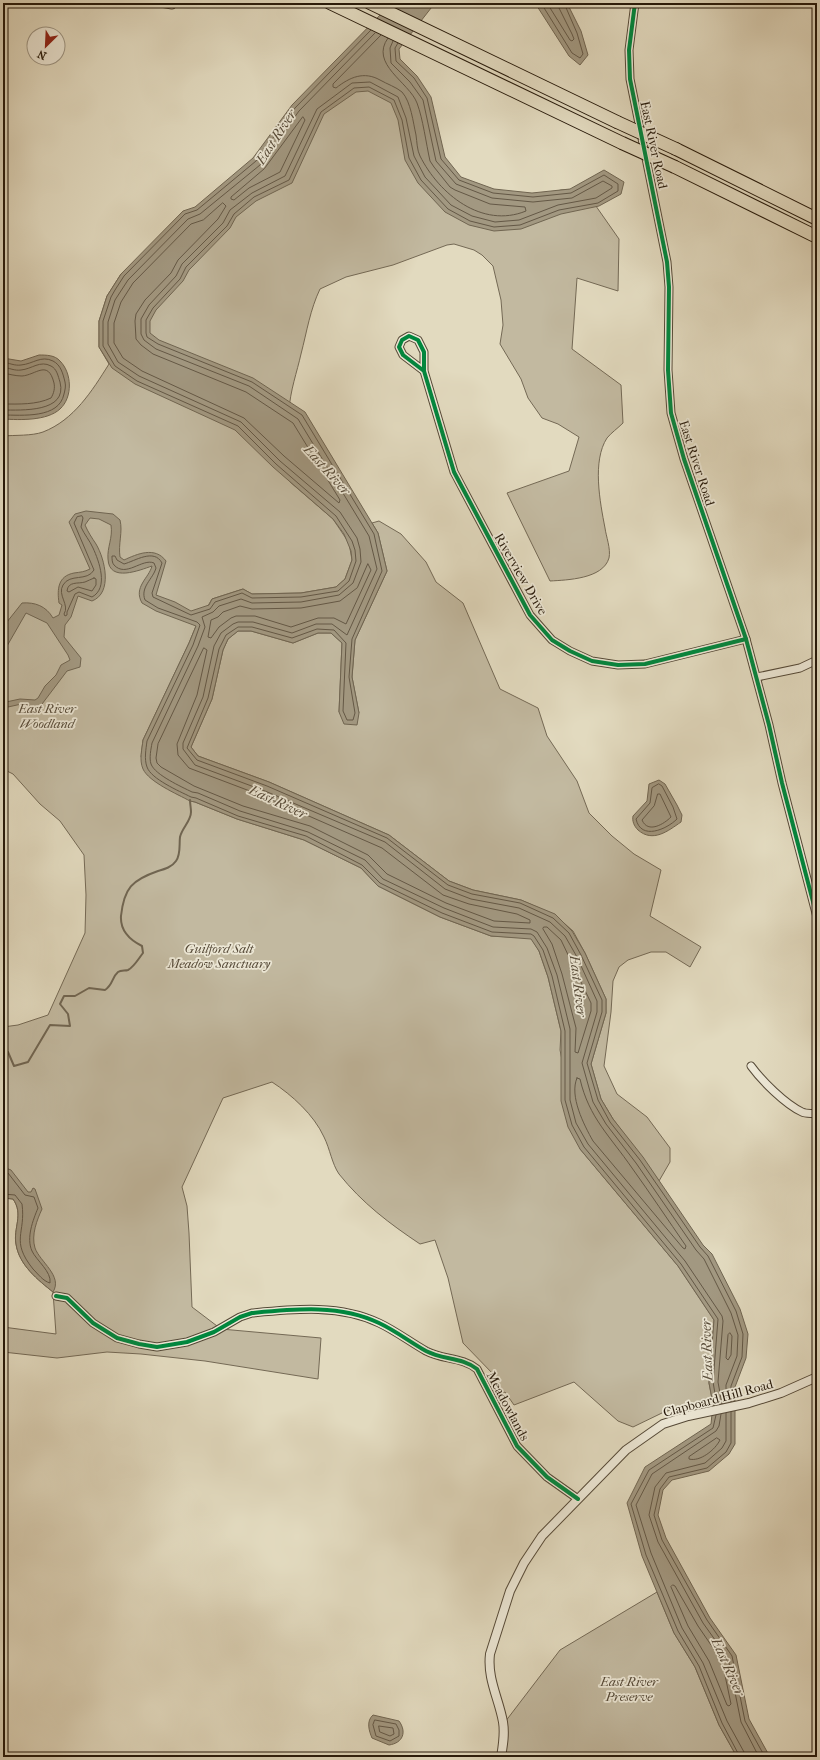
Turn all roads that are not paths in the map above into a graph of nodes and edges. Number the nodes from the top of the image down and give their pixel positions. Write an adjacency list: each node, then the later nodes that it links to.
1 (161, 3): 2 (street)
2 (173, 3)
3 (330, 3): 7 (highway, bridge)
4 (635, 3): 9 (street, East River Road)
5 (373, 5): 6 (highway, bridge)
6 (817, 220)
7 (817, 237)
8 (424, 371): 8 (street, Riverview Drive); 9 (street, Riverview Drive)
9 (746, 639): 11 (street, East River Road)
10 (817, 660): 11 (street)
11 (757, 677): 12 (street, East River Road)
12 (817, 917)
13 (751, 1066): 14 (street)
14 (817, 1114)
15 (56, 1296): 17 (street, Meadowlands)
16 (817, 1377): 17 (street, Clapboard Hill Road)
17 (578, 1499): 18 (street, Clapboard Hill Road)
18 (501, 1757)

